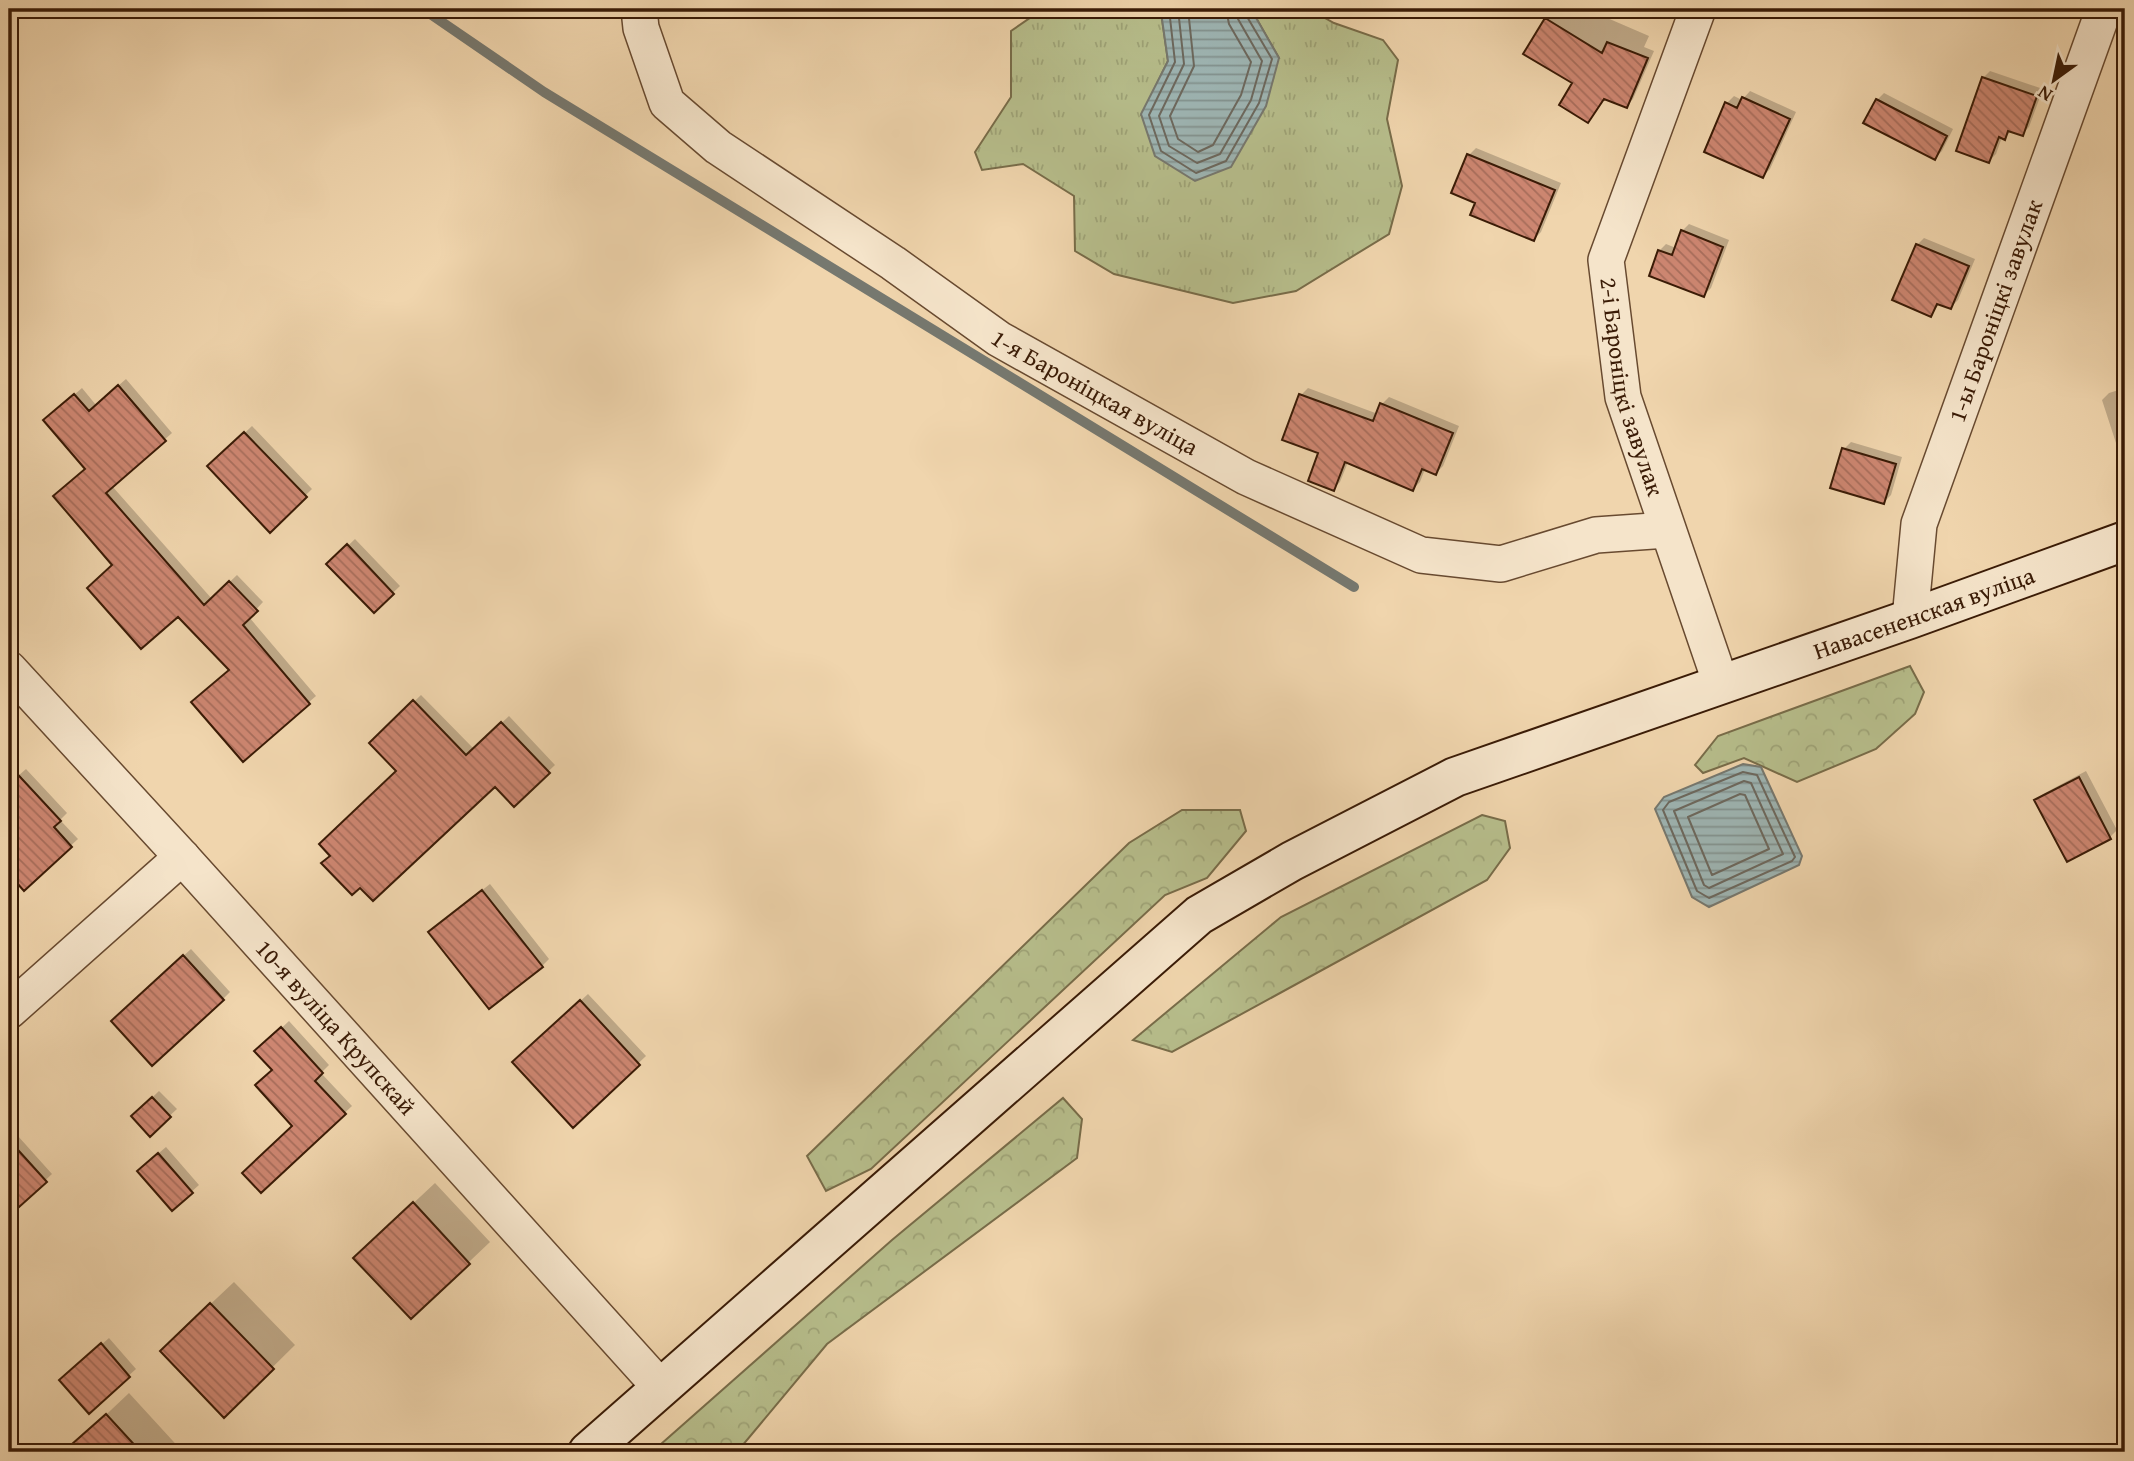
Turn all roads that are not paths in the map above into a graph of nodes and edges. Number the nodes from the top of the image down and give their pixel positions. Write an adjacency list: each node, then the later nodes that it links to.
1 (639, 9): 4 (street, 1-я Бароніцкая вуліца)
2 (1698, 9): 4 (street, 2-і Бароніцкі завулак)
3 (2104, 9): 6 (street, 1-ы Бароніцкі завулак)
4 (1667, 530): 8 (street, 2-і Бароніцкі завулак)
5 (2125, 541): 6 (main road, Навасененская вуліца)
6 (1910, 619): 8 (main road, Навасененская вуліца)
7 (9, 669): 9 (street, 10-я вуліца Крупскай)
8 (1721, 684): 11 (main road, Навасененская вуліца)
9 (182, 857): 10 (street); 11 (street, 10-я вуліца Крупскай)
10 (9, 1011)
11 (661, 1388): 12 (main road, Навасененская вуліца)
12 (588, 1452)

